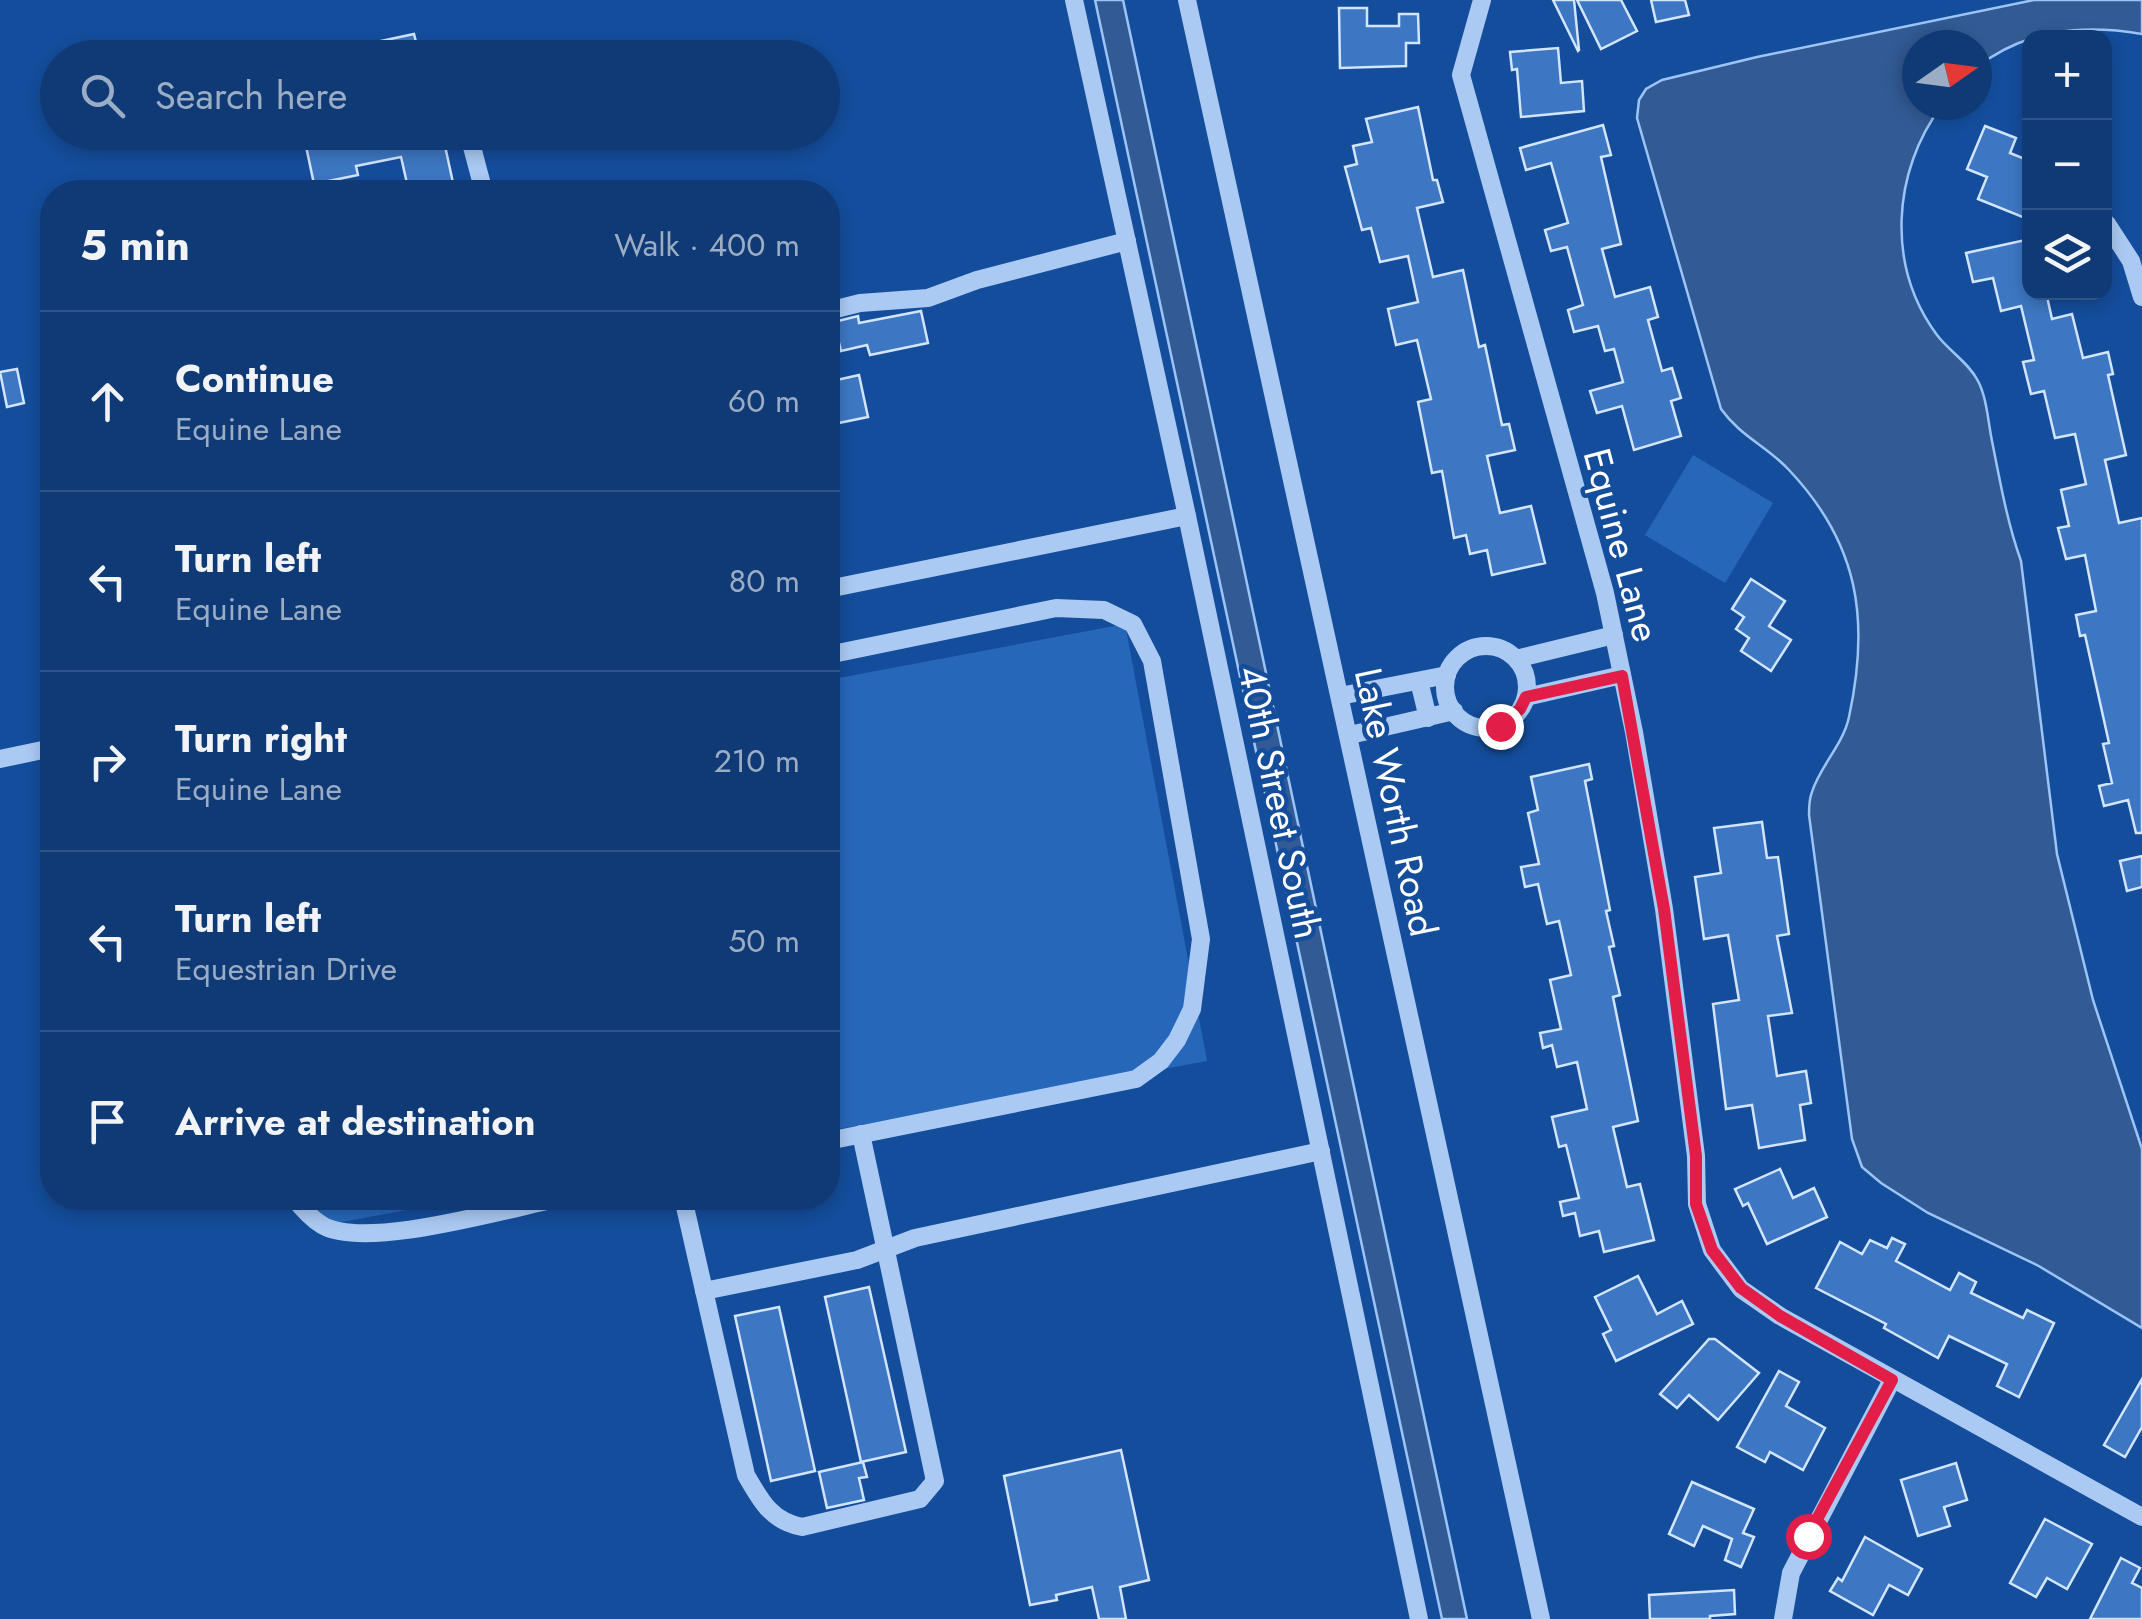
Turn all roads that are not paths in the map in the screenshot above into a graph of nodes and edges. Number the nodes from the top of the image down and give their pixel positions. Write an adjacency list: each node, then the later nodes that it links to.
1 (1074, 0): 7 (street, 40th Street South)
2 (1187, 0): 18 (street, Lake Worth Road)
3 (1482, 0): 12 (street, Equine Lane)
4 (473, 150): 5 (street)
5 (481, 180)
6 (2112, 233): 8 (street)
7 (1127, 241): 9 (street); 10 (street, 40th Street South)
8 (2142, 297)
9 (840, 308)
10 (1187, 516): 11 (street); 27 (street, 40th Street South)
11 (840, 588)
12 (1614, 635): 14 (street); 16 (street, Equine Lane)
13 (840, 653): 25 (street)
14 (1516, 658): 15 (street); 19 (street)
15 (1447, 674): 17 (street); 20 (street)
16 (1622, 676): 19 (street); 33 (street, Equine Lane)
17 (1419, 681): 18 (street); 21 (street)
18 (1340, 696): 22 (street, Lake Worth Road)
19 (1526, 697): 20 (street)
20 (1454, 711): 21 (street)
21 (1428, 718): 22 (street)
22 (1350, 735): 36 (street, Lake Worth Road)
23 (40, 751): 24 (street)
24 (0, 759)
25 (861, 1134): 26 (street); 31 (street)
26 (840, 1138)
27 (1320, 1151): 31 (street); 35 (street, 40th Street South)
28 (306, 1210): 29 (street)
29 (502, 1210)
30 (687, 1210): 32 (street)
31 (885, 1249): 32 (street); 32 (street)
32 (704, 1291)
33 (1892, 1380): 34 (street, Equine Lane); 37 (street)
34 (2142, 1516)
35 (1419, 1619)
36 (1541, 1619)
37 (1784, 1619)

